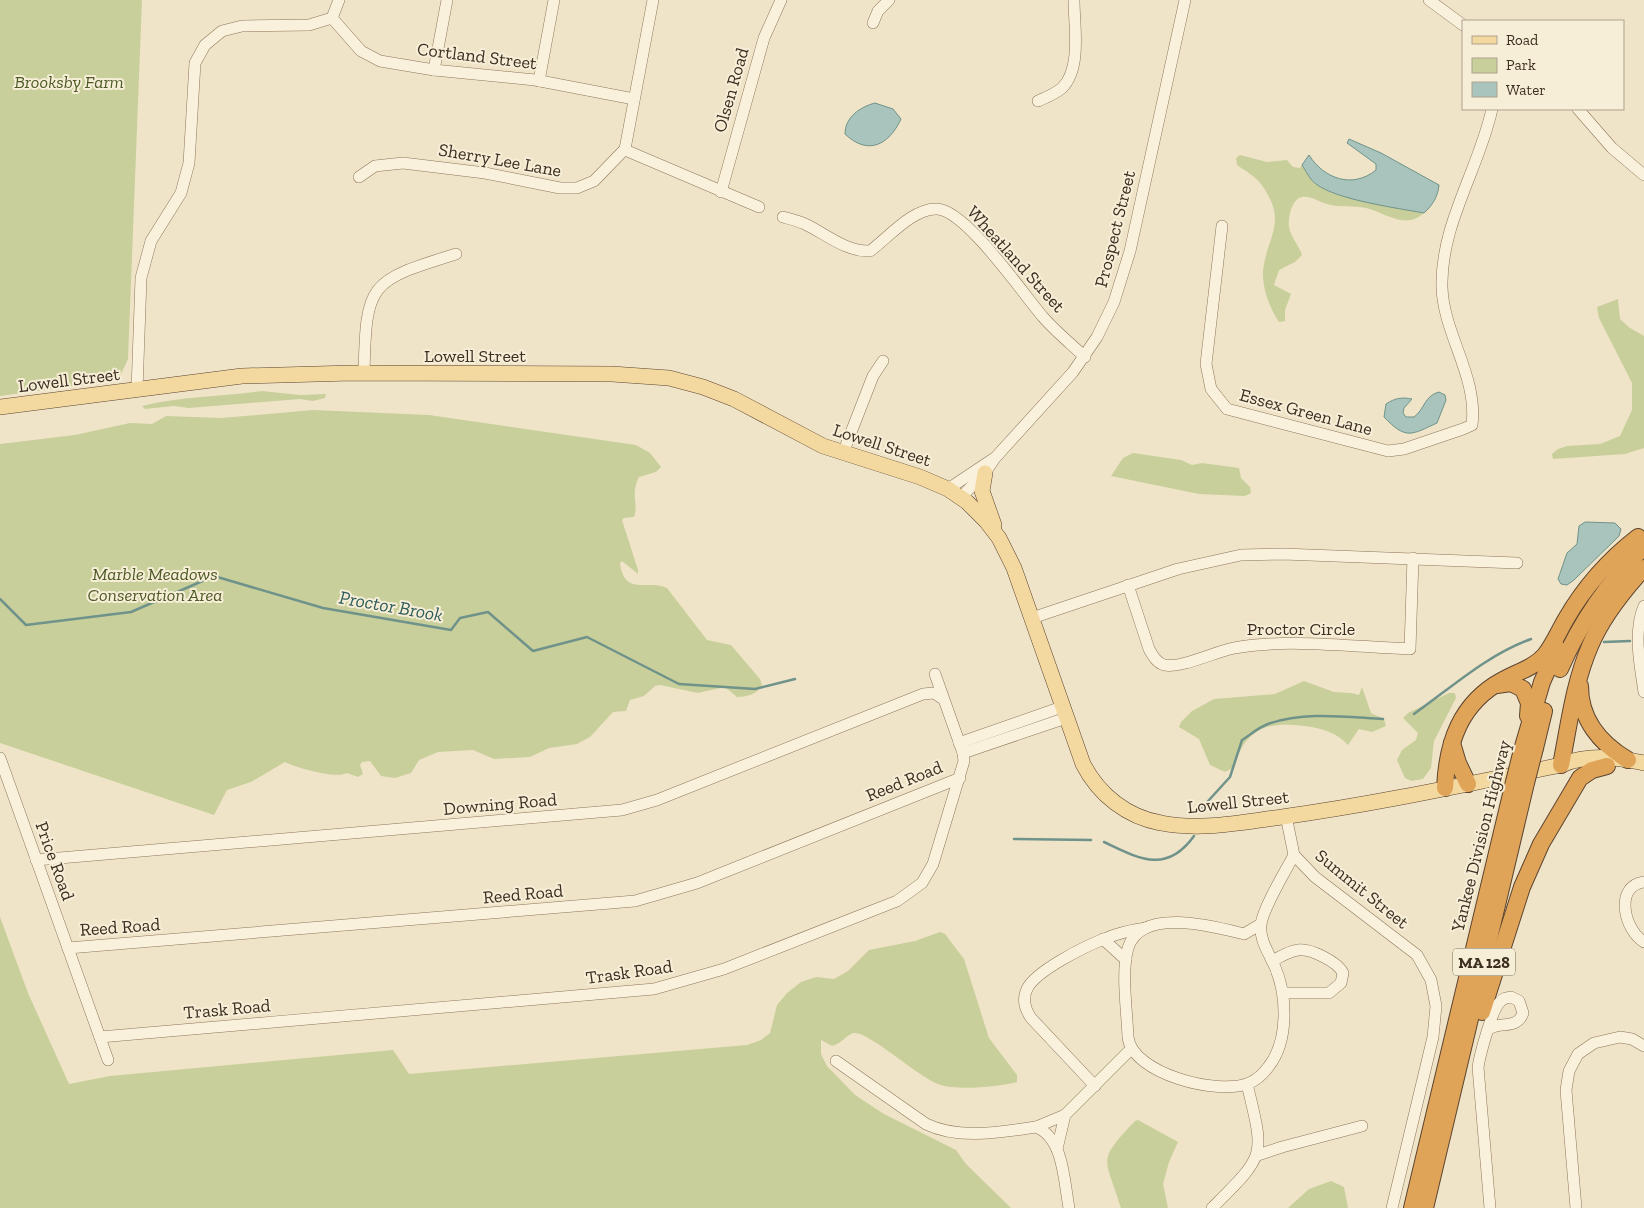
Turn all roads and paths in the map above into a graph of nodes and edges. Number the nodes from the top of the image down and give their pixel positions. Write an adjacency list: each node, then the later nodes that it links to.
1 (339, 0): 10 (street)
2 (447, 0): 13 (street)
3 (554, 0): 14 (street)
4 (654, 0): 15 (street)
5 (781, 0): 22 (street, Olsen Road)
6 (889, 0): 11 (street)
7 (1074, 0): 16 (street)
8 (1429, 0): 12 (street)
9 (1181, 1): 27 (street, Prospect Street)
10 (332, 18): 13 (street, Cortland Street); 30 (street)
11 (873, 23)
12 (1462, 24)
13 (434, 70): 14 (street, Cortland Street)
14 (539, 81): 15 (street, Cortland Street)
15 (634, 99): 19 (street)
16 (1038, 101)
17 (1492, 110): 25 (street, Essex Green Lane)
18 (1579, 110): 20 (street)
19 (625, 150): 21 (street, Sherry Lee Lane); 22 (street)
20 (1644, 175)
21 (359, 177)
22 (721, 192): 23 (street)
23 (759, 207)
24 (783, 217): 27 (street, Wheatland Street)
25 (1222, 226)
26 (456, 254): 29 (street)
27 (1085, 357): 33 (street, Prospect Street)
28 (883, 360): 32 (street)
29 (364, 374): 30 (main road, Lowell Street); 32 (main road, Lowell Street)
30 (137, 390): 31 (main road, Lowell Street)
31 (0, 407)
32 (843, 453): 35 (main road, Lowell Street)
33 (995, 458): 34 (street, Prospect Street); 35 (street, Prospect Street)
34 (985, 473): 35 (street, Prospect Street); 36 (main road)
35 (955, 493): 36 (main road, Lowell Street)
36 (999, 538): 43 (main road, Lowell Street)
37 (1642, 538): 46 (highway); 52 (highway, Yankee Division Highway / MA 128)
38 (1413, 558): 39 (street); 41 (street); 41 (street, Proctor Circle)
39 (1517, 562)
40 (1644, 568): 45 (highway)
41 (1128, 585): 43 (street)
42 (1644, 606): 47 (street)
43 (1032, 618): 49 (main road, Lowell Street)
44 (935, 674): 48 (street, Trask Road)
45 (1580, 674): 55 (highway); 56 (highway)
46 (1495, 685): 50 (highway); 52 (highway)
47 (1644, 692)
48 (943, 699): 51 (street, Trask Road); 65 (street, Downing Road)
49 (1064, 712): 51 (street); 63 (main road, Lowell Street)
50 (1452, 744): 60 (highway); 62 (highway)
51 (961, 748): 59 (street, Trask Road)
52 (1528, 749): 61 (highway, Yankee Division Highway / MA 128, bridge)
53 (1644, 752): 55 (street)
54 (0, 758): 65 (street, Price Road)
55 (1636, 762): 56 (main road, Lowell Street)
56 (1561, 765): 57 (main road, Lowell Street); 60 (main road, Lowell Street)
57 (1607, 766): 58 (main road, Lowell Street); 89 (highway)
58 (1644, 771)
59 (960, 778): 73 (street, Reed Road); 78 (street, Trask Road)
60 (1468, 784): 62 (main road, Lowell Street)
61 (1520, 784): 89 (highway, Yankee Division Highway / MA 128); 96 (highway, Yankee Division Highway / MA 128)
62 (1445, 788): 63 (main road, Lowell Street)
63 (1286, 816): 64 (street, Summit Street)
64 (1294, 855): 67 (street); 95 (street, Summit Street)
65 (36, 860): 73 (street, Price Road)
66 (1644, 882): 71 (street)
67 (1261, 924): 69 (street); 72 (street)
68 (1153, 926): 69 (street); 70 (street); 74 (street)
69 (1244, 934): 72 (street)
70 (1103, 939): 74 (street); 84 (street)
71 (1644, 942)
72 (1264, 946): 75 (street)
73 (68, 948): 78 (street, Price Road)
74 (1126, 960): 80 (street)
75 (1272, 961): 76 (street); 76 (street)
76 (1283, 993): 83 (street)
77 (1489, 1029): 98 (street)
78 (100, 1037): 81 (street, Price Road)
79 (1644, 1046): 99 (street)
80 (1131, 1049): 83 (street); 84 (street)
81 (108, 1060)
82 (836, 1061): 87 (street)
83 (1247, 1084): 88 (street)
84 (1094, 1086): 85 (street)
85 (1065, 1116): 87 (street); 91 (street)
86 (1362, 1126): 90 (street)
87 (1036, 1127): 91 (street)
88 (1259, 1138): 90 (street); 92 (street)
89 (1442, 1141): 97 (highway, Yankee Division Highway / MA 128)
90 (1282, 1147): 92 (street)
91 (1057, 1149): 93 (street)
92 (1258, 1155): 94 (street)
93 (1069, 1208)
94 (1212, 1208)
95 (1392, 1208)
96 (1412, 1208)
97 (1425, 1208)
98 (1490, 1208)
99 (1576, 1208)

